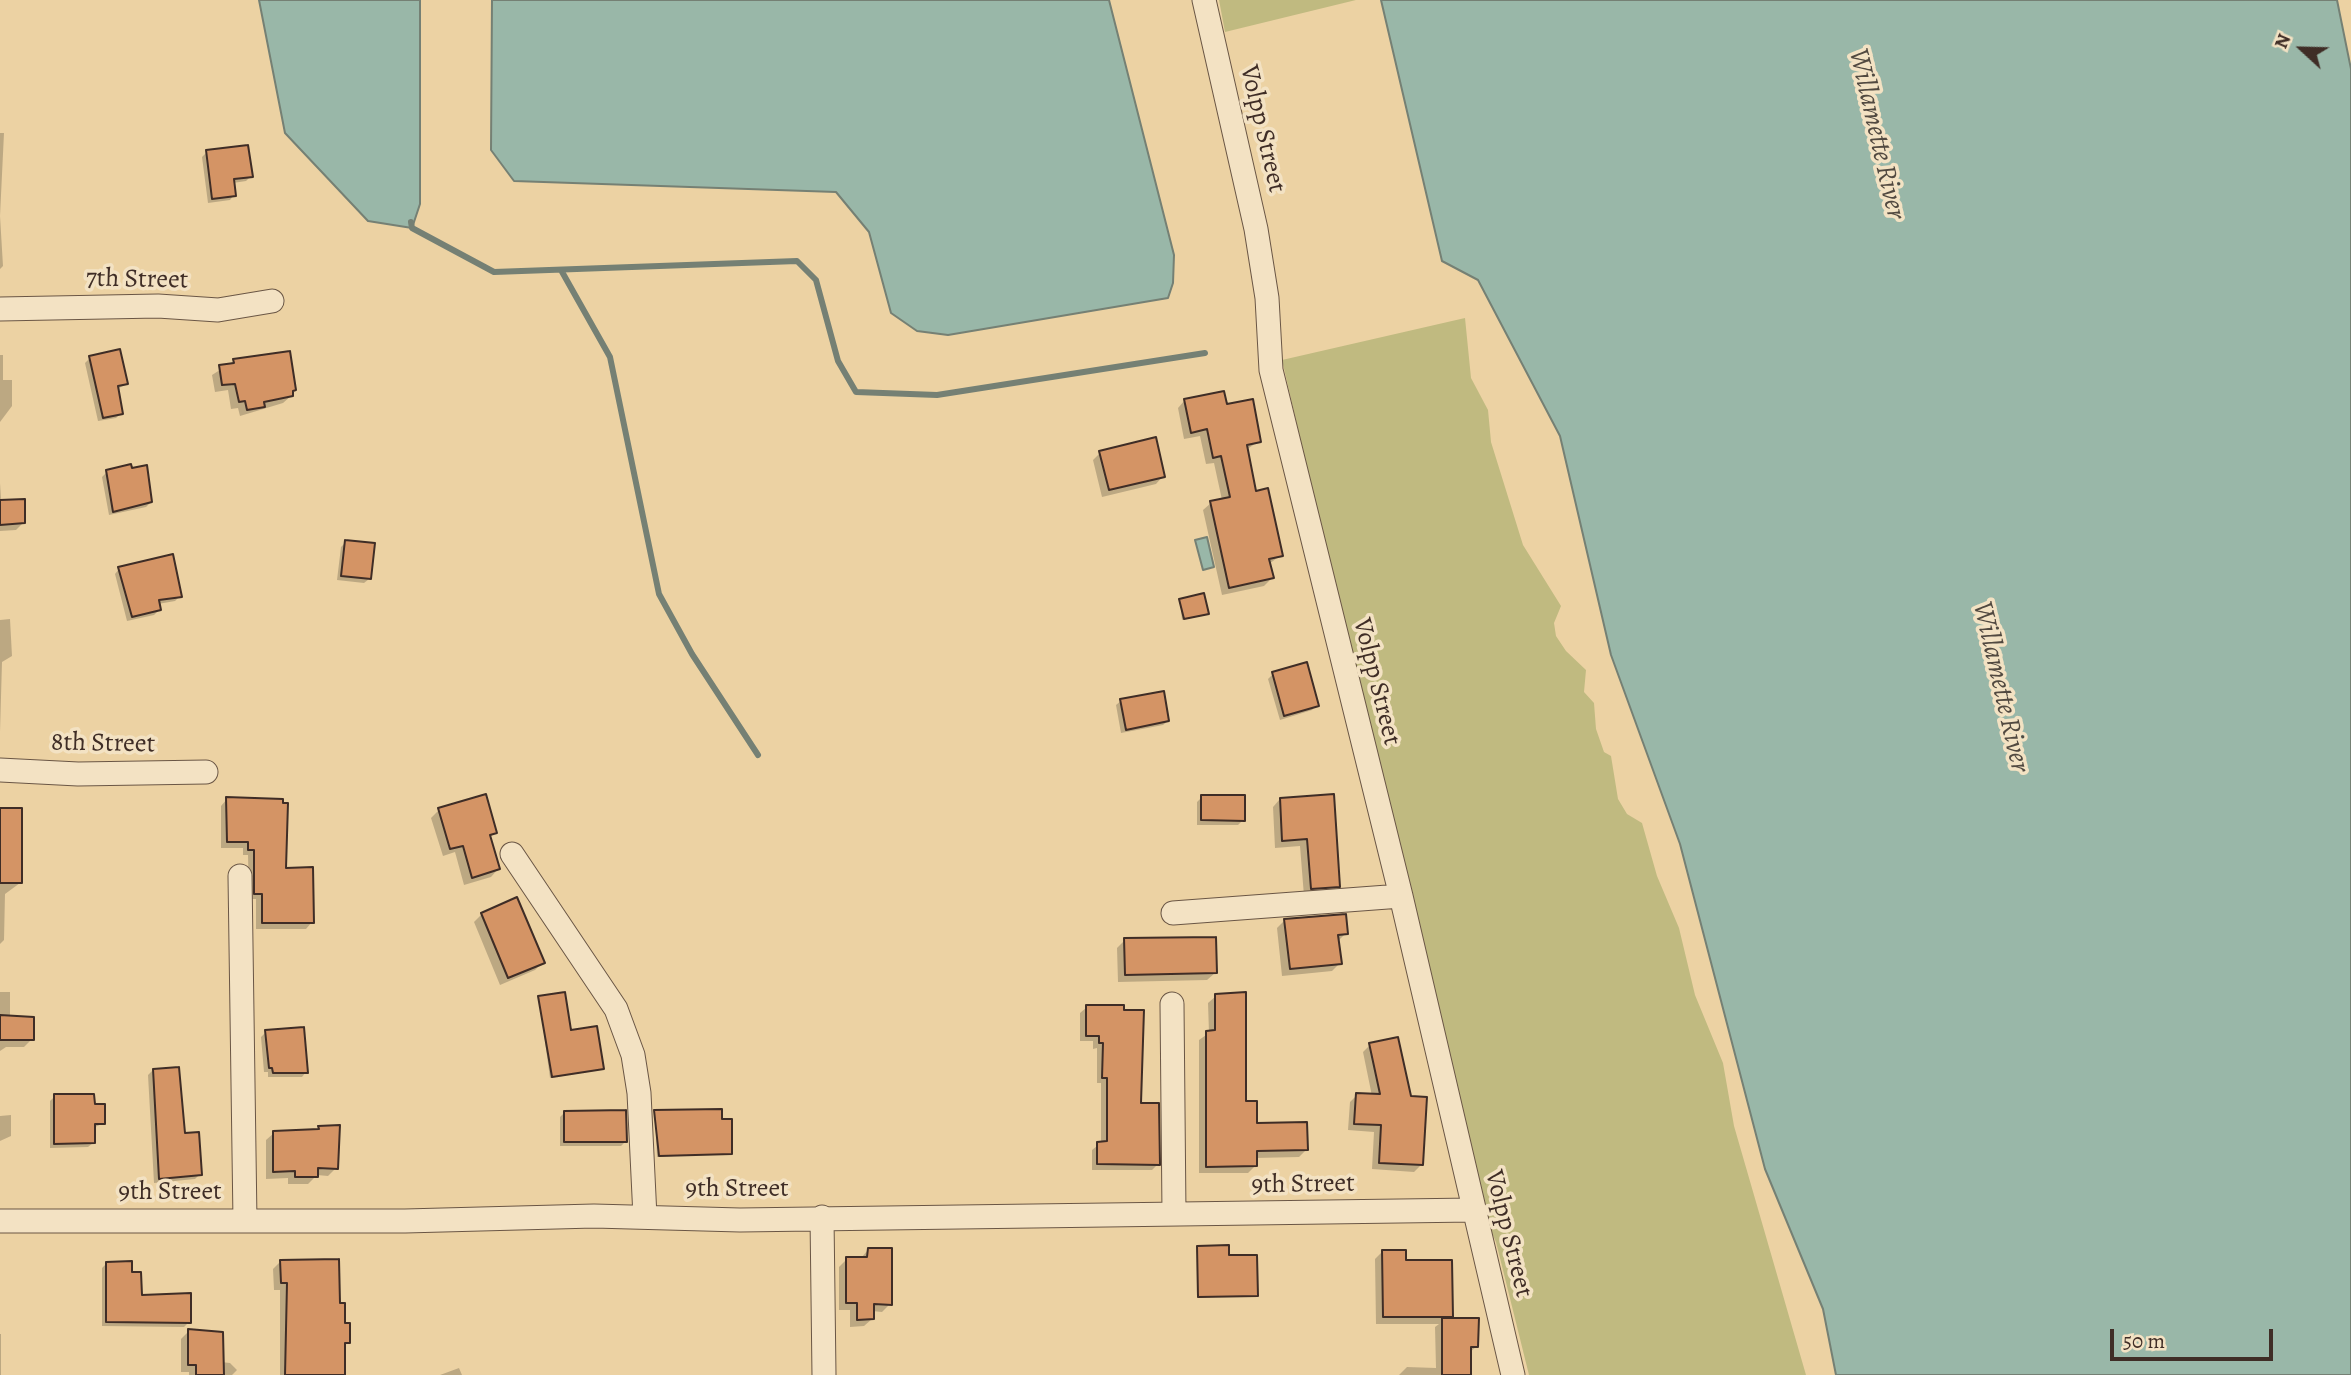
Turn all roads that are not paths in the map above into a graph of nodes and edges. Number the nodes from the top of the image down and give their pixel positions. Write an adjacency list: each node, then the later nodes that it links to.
1 (1204, 0): 8 (street, Volpp Street)
2 (272, 301): 3 (street, 7th Street)
3 (0, 309)
4 (0, 770): 5 (street, 8th Street)
5 (206, 772)
6 (512, 854): 13 (street)
7 (240, 876): 16 (street)
8 (1401, 896): 9 (street); 11 (street, Volpp Street)
9 (1172, 914)
10 (1172, 1004): 12 (street)
11 (1473, 1210): 12 (street, 9th Street); 18 (street, Volpp Street)
12 (1174, 1214): 14 (street, 9th Street)
13 (645, 1217): 14 (street, 9th Street); 16 (street, 9th Street)
14 (822, 1217): 17 (street)
15 (0, 1221): 16 (street, 9th Street)
16 (245, 1221)
17 (824, 1375)
18 (1513, 1375)

